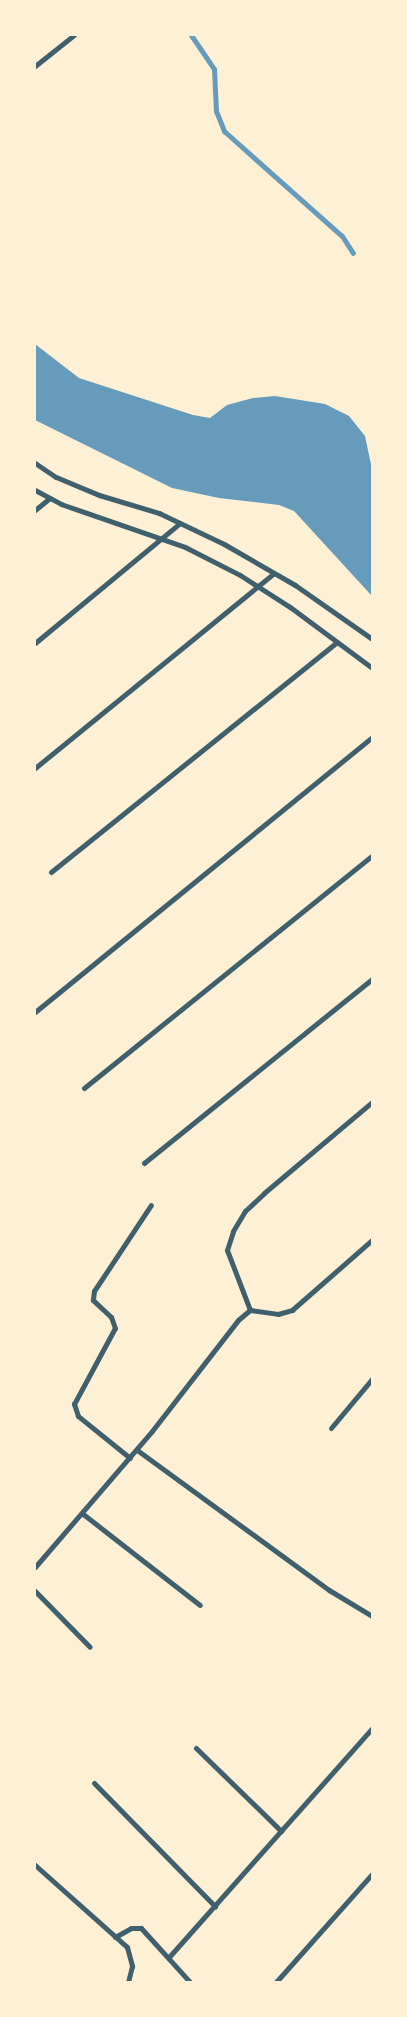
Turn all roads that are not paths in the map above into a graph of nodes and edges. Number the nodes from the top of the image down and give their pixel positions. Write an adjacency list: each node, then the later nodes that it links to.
1 (74, 35): 2 (street)
2 (35, 66)
3 (35, 463): 7 (street)
4 (35, 490): 5 (street)
5 (50, 498): 6 (street); 8 (street)
6 (35, 510)
7 (180, 523): 8 (street); 9 (street)
8 (163, 539): 10 (street); 13 (street)
9 (274, 573): 10 (street); 11 (street)
10 (258, 587): 12 (street); 16 (street)
11 (372, 639)
12 (337, 642): 14 (street); 18 (street)
13 (35, 643)
14 (372, 668)
15 (372, 737): 20 (street)
16 (35, 768)
17 (372, 856): 21 (street)
18 (51, 872)
19 (372, 979): 23 (street)
20 (35, 1012)
21 (84, 1088)
22 (372, 1102): 26 (street)
23 (144, 1163)
24 (151, 1205): 30 (street)
25 (372, 1240): 26 (street)
26 (250, 1310): 29 (street)
27 (372, 1380): 28 (street)
28 (331, 1428)
29 (137, 1450): 30 (street); 35 (street)
30 (130, 1458): 31 (street)
31 (83, 1514): 32 (street); 34 (street)
32 (35, 1567)
33 (35, 1591): 36 (street)
34 (200, 1605)
35 (372, 1616)
36 (90, 1647)
37 (372, 1728): 40 (street)
38 (196, 1748): 40 (street)
39 (94, 1783): 43 (street)
40 (281, 1832): 43 (street)
41 (35, 1865): 44 (street)
42 (372, 1874): 48 (street)
43 (215, 1906): 45 (street)
44 (115, 1936): 45 (street); 46 (street)
45 (169, 1957): 47 (street)
46 (128, 1982)
47 (190, 1982)
48 (276, 1982)

